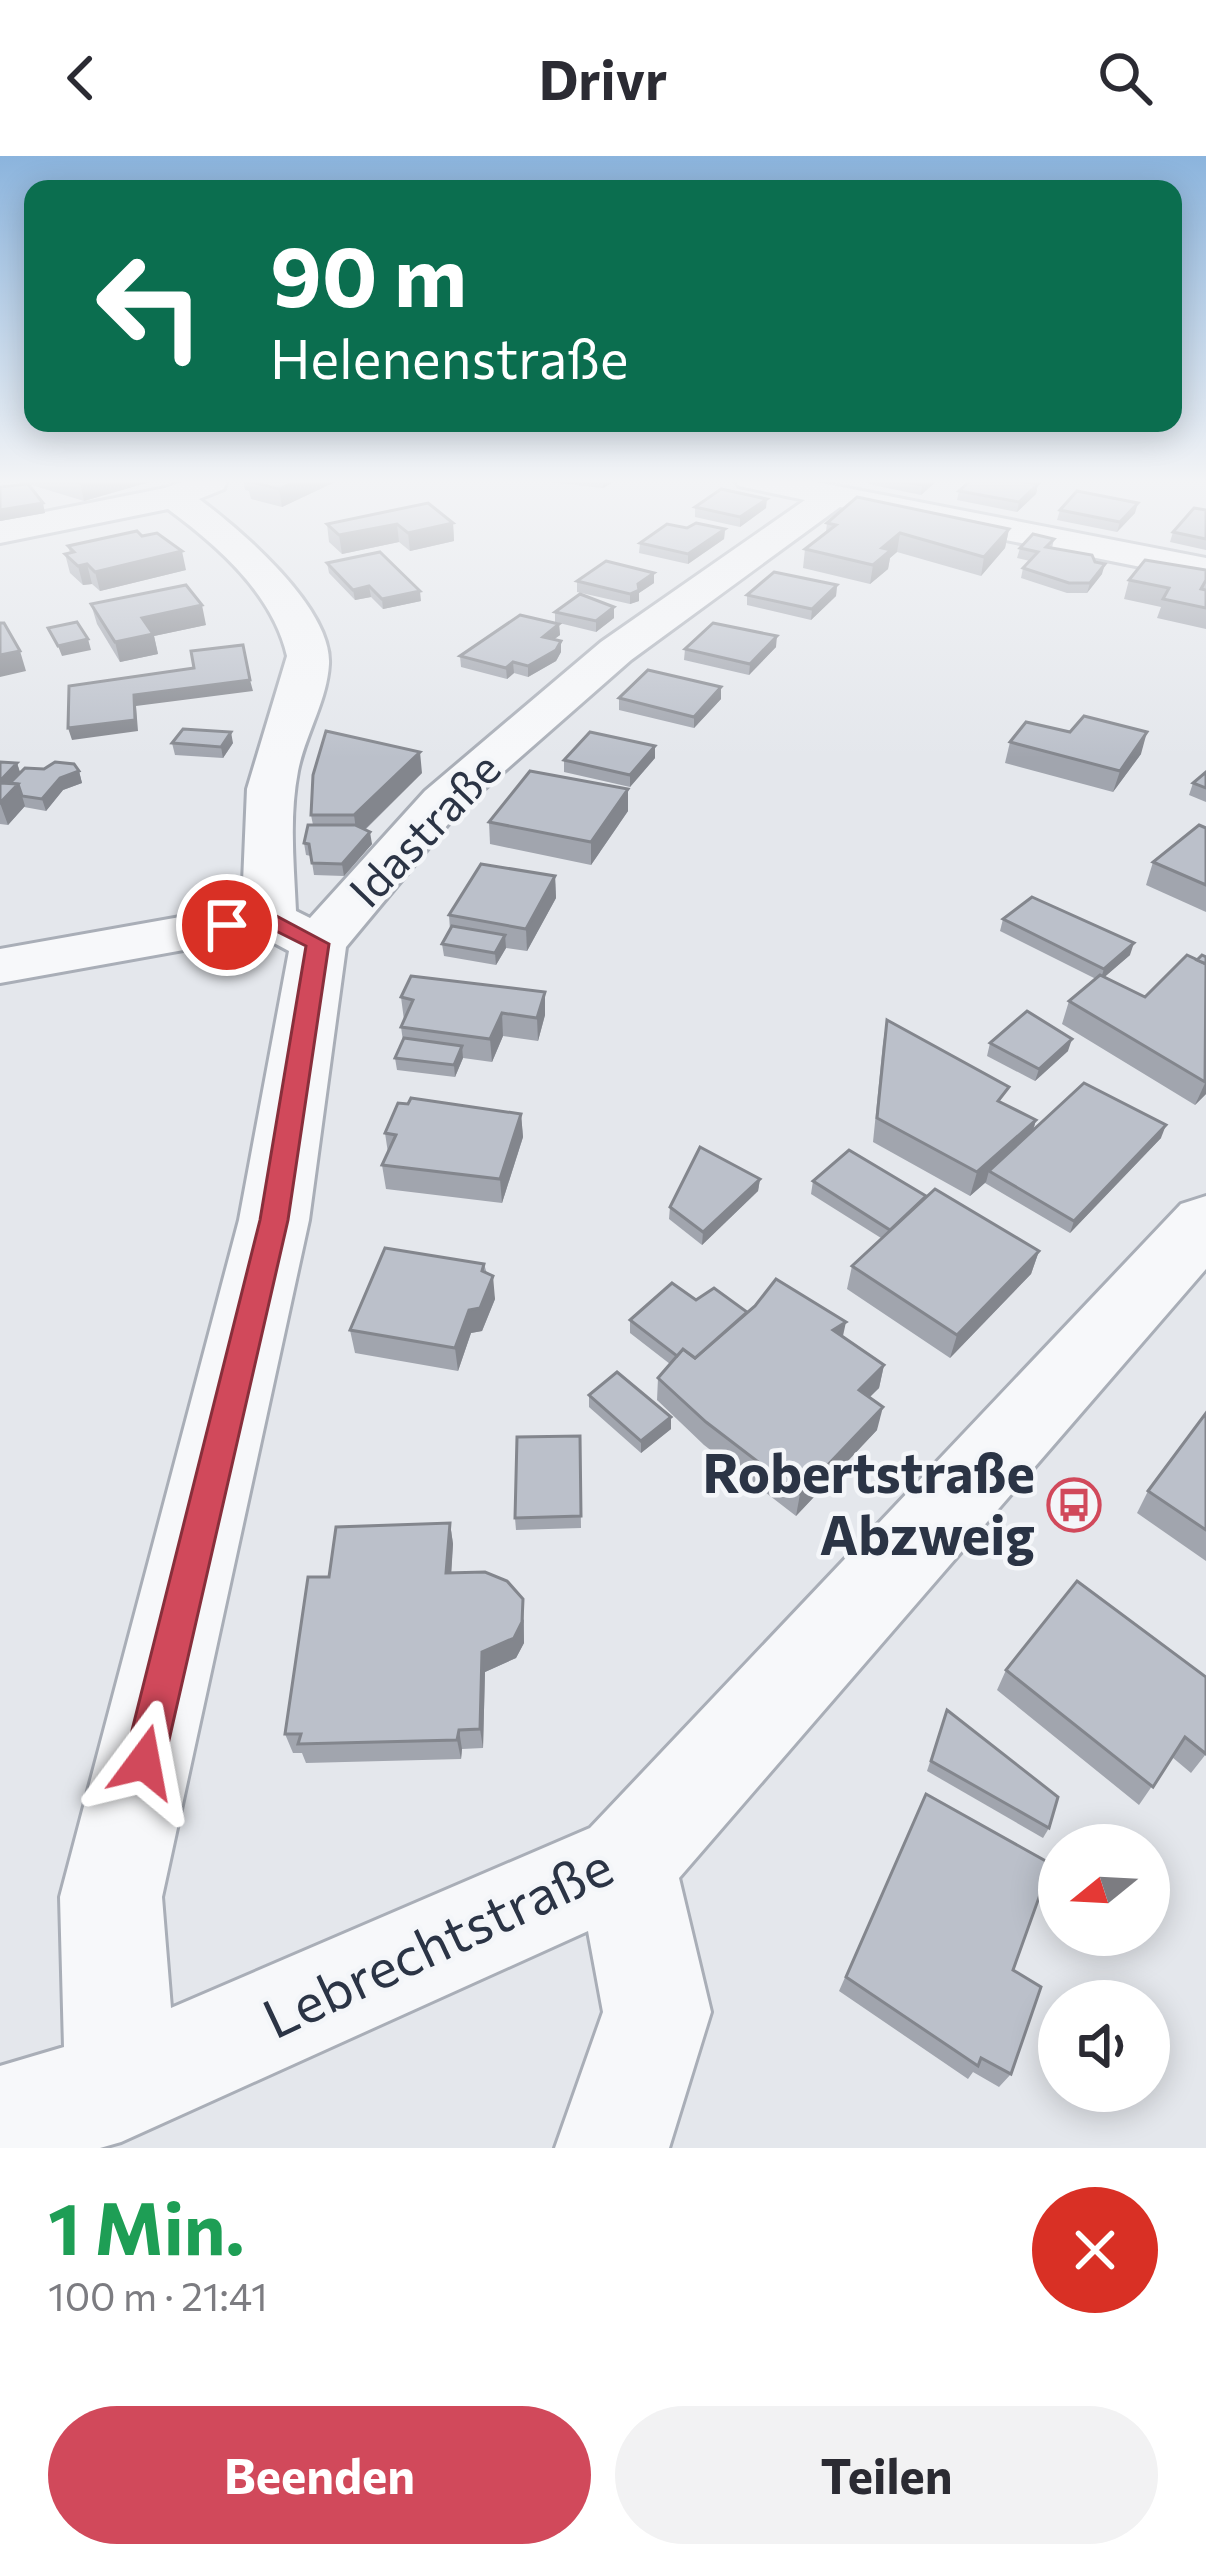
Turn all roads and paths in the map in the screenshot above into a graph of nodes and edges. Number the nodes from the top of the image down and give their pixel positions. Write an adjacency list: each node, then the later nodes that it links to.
1 (253, 572): 3 (street)
2 (726, 572): 3 (street, Idastraße)
3 (294, 931): 4 (street); 7 (street, Idastraße)
4 (3, 966)
5 (1206, 1222): 6 (street, Lebrechtstraße)
6 (625, 1863): 7 (street, Lebrechtstraße); 9 (street)
7 (121, 2086): 8 (street, Lebrechtstraße)
8 (0, 2122)
9 (612, 2148)

